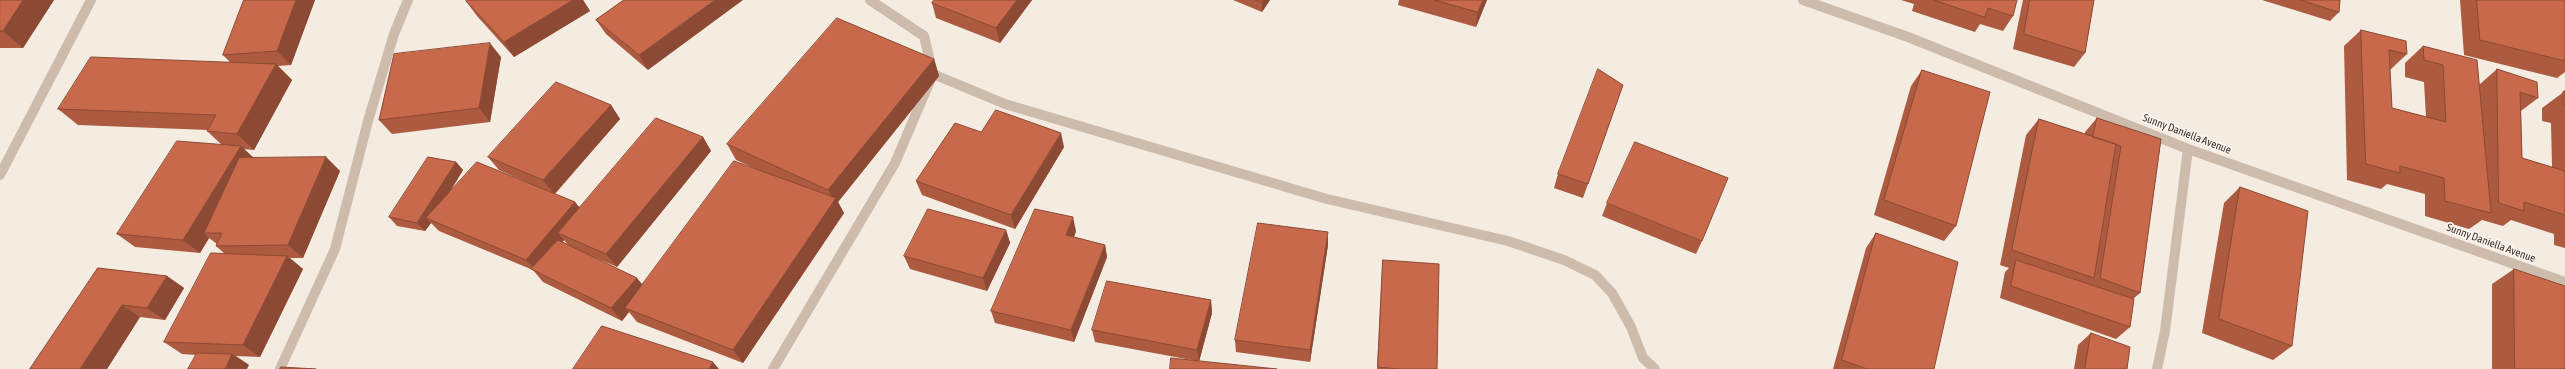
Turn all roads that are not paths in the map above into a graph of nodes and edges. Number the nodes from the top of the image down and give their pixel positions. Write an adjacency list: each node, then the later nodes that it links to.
1 (92, 0): 7 (street)
2 (408, 0): 9 (street)
3 (870, 0): 5 (street)
4 (1803, 0): 6 (street, Sunny Daniella Avenue)
5 (933, 74): 10 (street); 11 (street)
6 (2188, 149): 8 (street, Sunny Daniella Avenue); 12 (street)
7 (0, 175)
8 (2565, 282)
9 (280, 369)
10 (773, 369)
11 (1655, 369)
12 (2158, 369)

